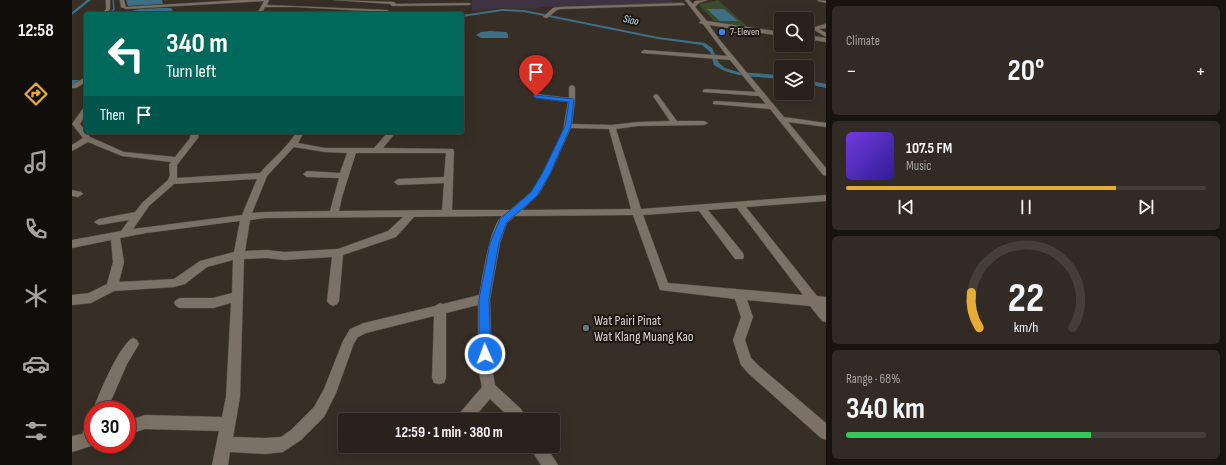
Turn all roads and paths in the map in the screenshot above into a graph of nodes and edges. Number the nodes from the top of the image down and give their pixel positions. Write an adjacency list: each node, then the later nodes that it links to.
1 (108, 0): 19 (street)
2 (122, 0): 15 (street)
3 (166, 0): 15 (street)
4 (262, 0): 10 (street)
5 (267, 0): 16 (street)
6 (336, 0): 13 (street)
7 (695, 0): 11 (street)
8 (706, 0): 17 (street)
9 (820, 0): 12 (street)
10 (217, 1): 15 (street)
11 (684, 1): 17 (street); 24 (street); 25 (street)
12 (826, 2)
13 (394, 3): 14 (street); 23 (street)
14 (469, 4)
15 (167, 6)
16 (264, 6): 18 (street); 20 (street)
17 (693, 7): 26 (street)
18 (353, 9): 21 (street); 22 (street)
19 (106, 12)
20 (260, 12)
21 (350, 12)
22 (378, 12)
23 (387, 12)
24 (545, 17)
25 (697, 22): 26 (street); 31 (street)
26 (705, 22): 28 (street); 31 (street)
27 (826, 26): 29 (street)
28 (774, 33)
29 (826, 35)
30 (814, 39): 32 (street)
31 (717, 40): 34 (street)
32 (826, 40)
33 (644, 52): 34 (street)
34 (732, 58): 39 (street)
35 (84, 80): 36 (street)
36 (74, 87)
37 (572, 87): 42 (street)
38 (705, 90): 39 (street)
39 (761, 94): 44 (street)
40 (536, 96): 42 (street)
41 (656, 96): 49 (street)
42 (572, 100): 52 (street)
43 (715, 103): 44 (street)
44 (772, 107): 48 (street)
45 (84, 110): 47 (street)
46 (84, 112): 57 (street)
47 (72, 113)
48 (781, 119): 51 (street); 63 (street)
49 (675, 123): 50 (street); 53 (street)
50 (704, 123)
51 (826, 125)
52 (568, 126): 53 (street); 76 (street)
53 (612, 127): 74 (street)
54 (195, 134): 62 (street)
55 (299, 134): 58 (street)
56 (390, 134): 60 (street)
57 (87, 139): 59 (street); 62 (street)
58 (292, 144): 61 (street); 65 (street)
59 (72, 149)
60 (377, 150): 61 (street); 67 (street)
61 (352, 151): 66 (street)
62 (176, 160): 68 (street)
63 (826, 173)
64 (307, 174): 66 (street)
65 (263, 176): 68 (street); 79 (street)
66 (344, 176): 77 (street)
67 (449, 180): 69 (street); 73 (street)
68 (172, 181): 78 (street)
69 (398, 182)
70 (826, 198): 71 (street)
71 (739, 204): 72 (street); 92 (street)
72 (701, 207): 74 (street); 85 (street)
73 (447, 212): 75 (street); 76 (street)
74 (637, 212): 76 (street); 87 (street)
75 (412, 213): 77 (street); 83 (street)
76 (511, 213): 89 (street)
77 (334, 214): 79 (street)
78 (136, 216): 80 (street); 81 (street)
79 (246, 217): 81 (street); 84 (street)
80 (99, 222)
81 (120, 236): 82 (street); 86 (street)
82 (72, 244)
83 (338, 253): 84 (street); 91 (street)
84 (239, 255): 86 (street); 88 (street)
85 (739, 256)
86 (112, 287): 90 (street)
87 (739, 295): 92 (street); 104 (street)
88 (236, 297): 93 (street); 102 (street)
89 (484, 299): 94 (street); 98 (street)
90 (72, 300)
91 (333, 301)
92 (821, 302): 95 (street)
93 (180, 303)
94 (440, 308): 97 (street); 107 (street)
95 (826, 317)
96 (133, 344): 99 (street)
97 (438, 378)
98 (489, 389): 100 (street); 101 (street)
99 (104, 401)
100 (469, 413)
101 (515, 413)
102 (229, 424): 103 (street); 107 (street)
103 (136, 425)
104 (826, 433)
105 (84, 441): 106 (street)
106 (72, 444)
107 (224, 444): 109 (street)
108 (542, 453): 110 (street)
109 (220, 465)
110 (550, 465)

